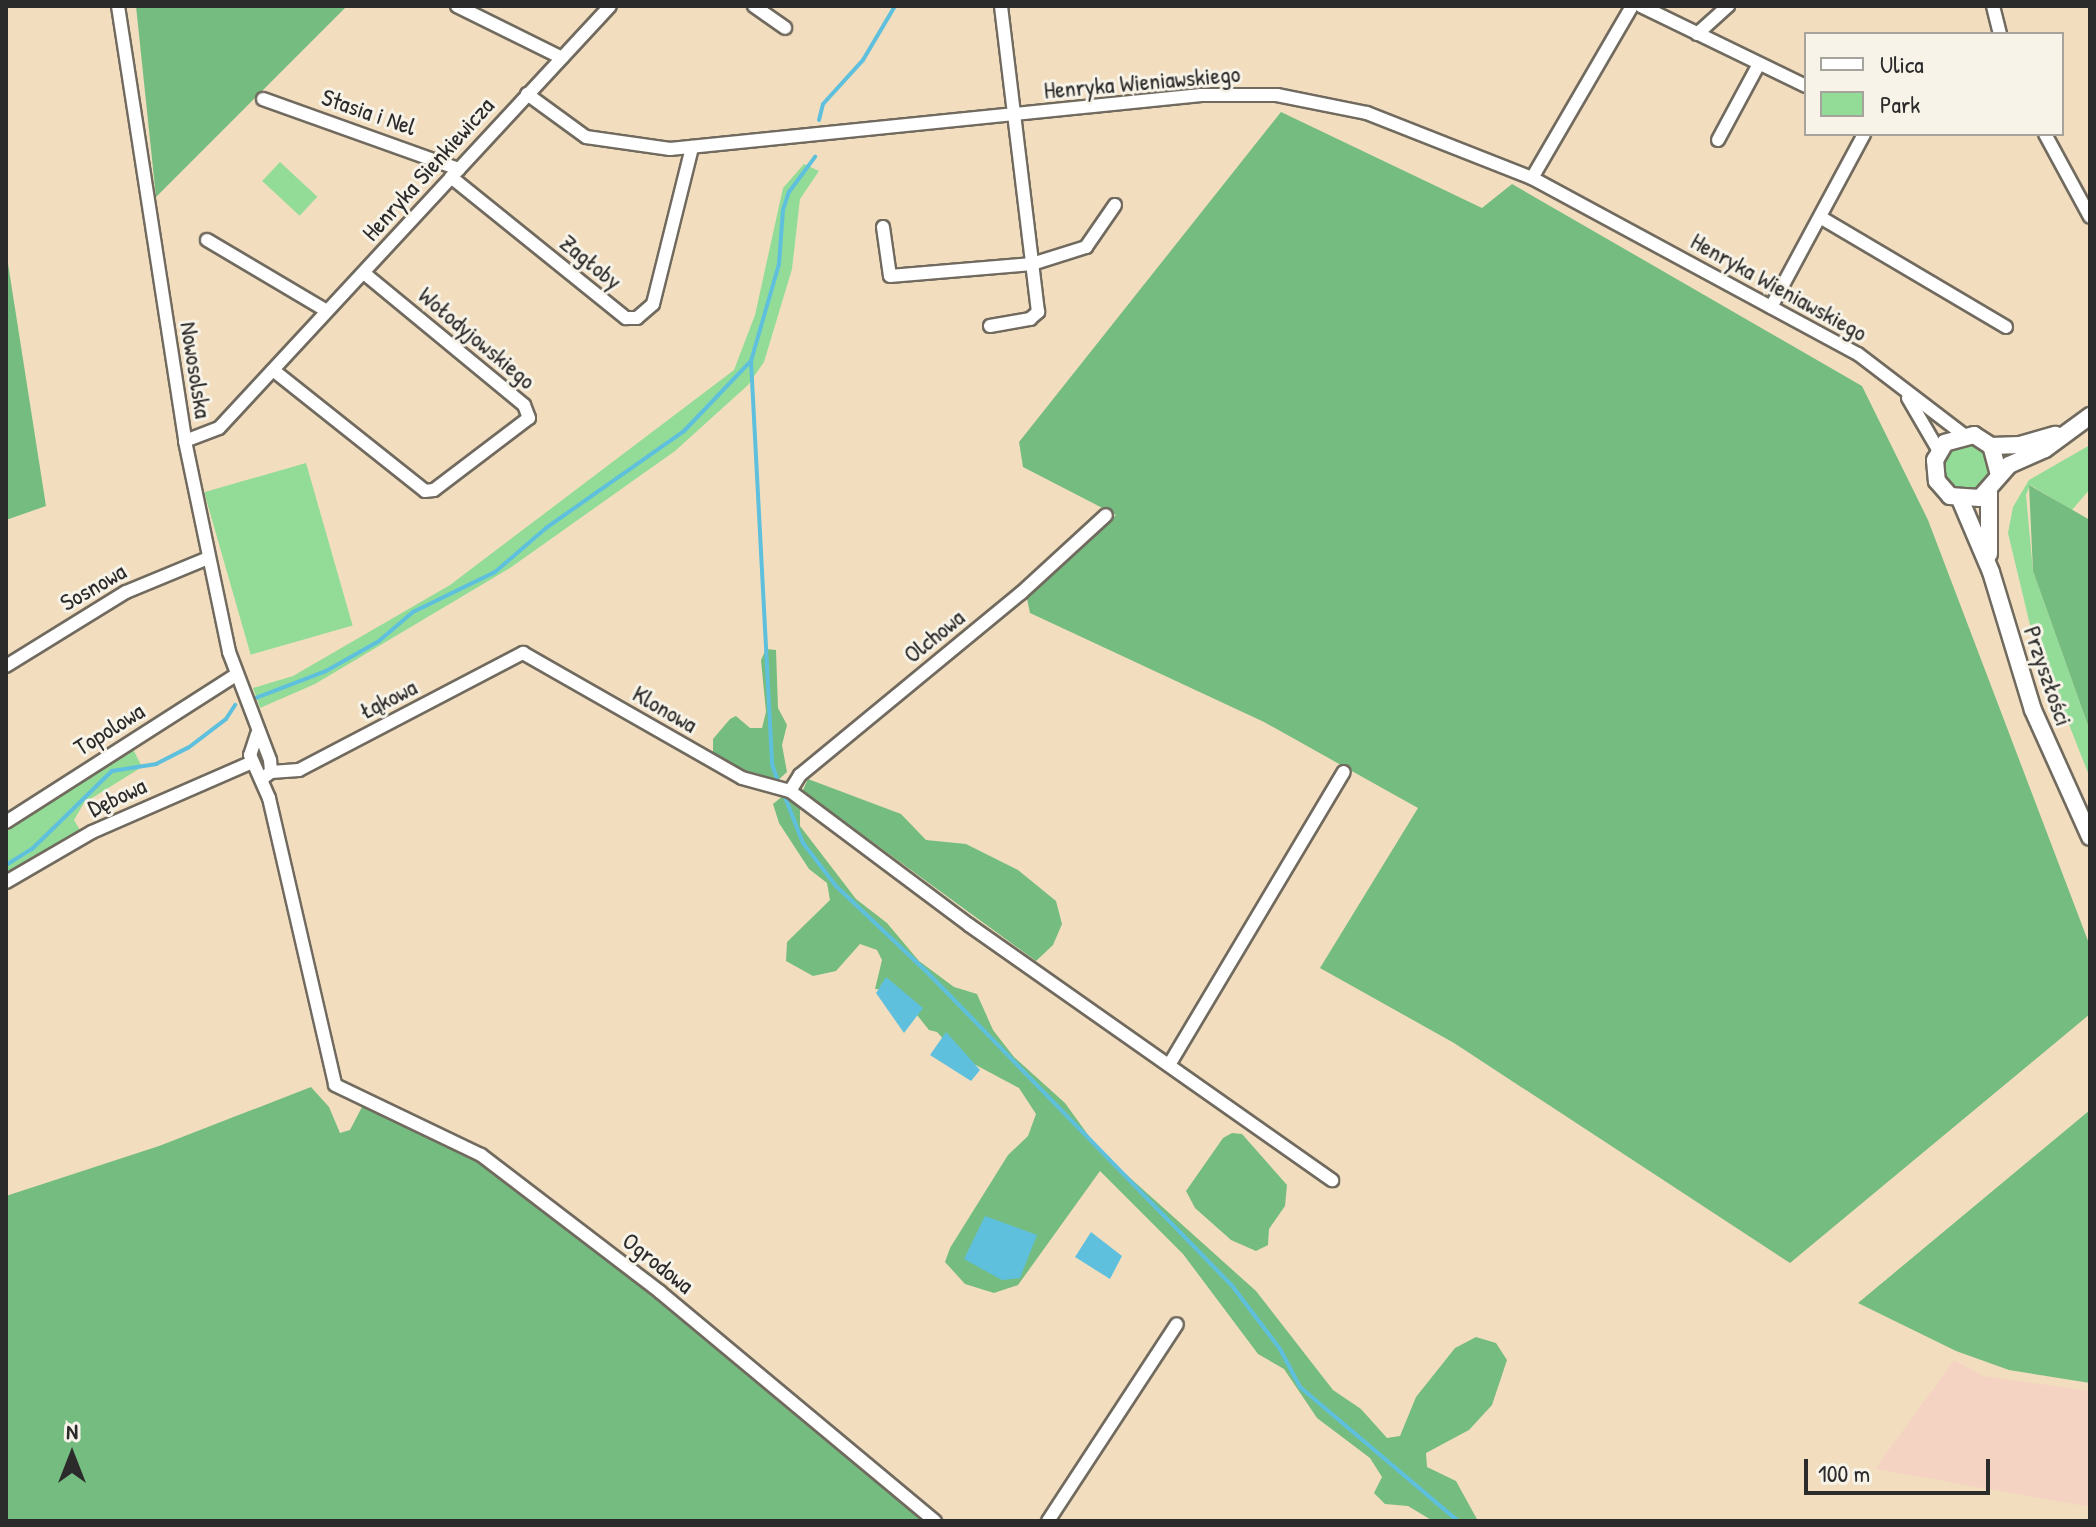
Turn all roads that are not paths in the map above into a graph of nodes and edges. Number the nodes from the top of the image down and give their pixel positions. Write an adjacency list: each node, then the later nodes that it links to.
1 (118, 6): 41 (street, Nowosolska)
2 (457, 6): 13 (street)
3 (610, 6): 13 (street, Henryka Sienkiewicza)
4 (754, 6): 10 (street)
5 (1001, 6): 18 (street)
6 (1632, 6): 24 (street)
7 (1641, 6): 12 (street)
8 (1728, 6): 12 (street)
9 (1993, 6): 11 (street)
10 (785, 28)
11 (2000, 32)
12 (1697, 34): 14 (street)
13 (562, 58): 16 (street, Henryka Sienkiewicza)
14 (1759, 64): 15 (street); 21 (street)
15 (1804, 85)
16 (527, 94): 22 (street, Henryka Wieniawskiego); 23 (street, Henryka Sienkiewicza)
17 (263, 99): 23 (street, Stasia i Nel)
18 (1013, 116): 22 (street, Henryka Wieniawskiego); 24 (street, Henryka Wieniawskiego); 30 (street)
19 (1863, 136): 26 (street)
20 (2046, 136): 27 (street)
21 (1718, 140)
22 (692, 147): 23 (street, Zagłoby)
23 (455, 173): 31 (street, Henryka Sienkiewicza)
24 (1532, 178): 32 (street, Henryka Wieniawskiego)
25 (1115, 205): 30 (street)
26 (1820, 217): 32 (street); 35 (street)
27 (2090, 217)
28 (883, 227): 30 (street)
29 (207, 240): 33 (street)
30 (1032, 264): 34 (street)
31 (364, 273): 33 (street, Henryka Sienkiewicza); 36 (street, Wołodyjowskiego)
32 (1771, 307): 37 (street, Henryka Wieniawskiego)
33 (327, 311): 36 (street, Henryka Sienkiewicza)
34 (990, 326)
35 (2006, 327)
36 (273, 370): 41 (street, Henryka Sienkiewicza)
37 (1900, 386): 40 (street, Henryka Wieniawskiego); 43 (street, Henryka Wieniawskiego)
38 (2090, 416): 39 (street)
39 (2069, 431): 42 (street); 44 (street)
40 (1964, 435): 42 (street); 43 (street)
41 (185, 441): 48 (street, Nowosolska)
42 (1991, 446): 44 (street)
43 (1939, 451): 46 (street)
44 (1999, 475): 45 (street)
45 (1989, 492): 46 (street); 49 (street, Przyszłości)
46 (1960, 499): 49 (street, Przyszłości)
47 (1106, 515): 57 (street, Olchowa)
48 (208, 558): 51 (street, Sosnowa); 52 (street, Nowosolska)
49 (1991, 572): 59 (street, Przyszłości)
50 (523, 653): 56 (street, Łąkowa); 57 (street, Klonowa)
51 (6, 666)
52 (236, 675): 53 (street, Nowosolska); 58 (street, Topolowa)
53 (257, 734): 54 (street, Nowosolska); 56 (street, Nowosolska)
54 (252, 762): 56 (street, Nowosolska); 60 (street, Dębowa)
55 (1344, 772): 61 (street)
56 (267, 775): 62 (street, Nowosolska)
57 (790, 791): 61 (street)
58 (6, 822)
59 (2090, 837)
60 (6, 882)
61 (1169, 1065): 63 (street)
62 (329, 1077): 65 (street, Ogrodowa)
63 (1332, 1180)
64 (1177, 1324): 66 (street)
65 (935, 1521)
66 (1048, 1521)

